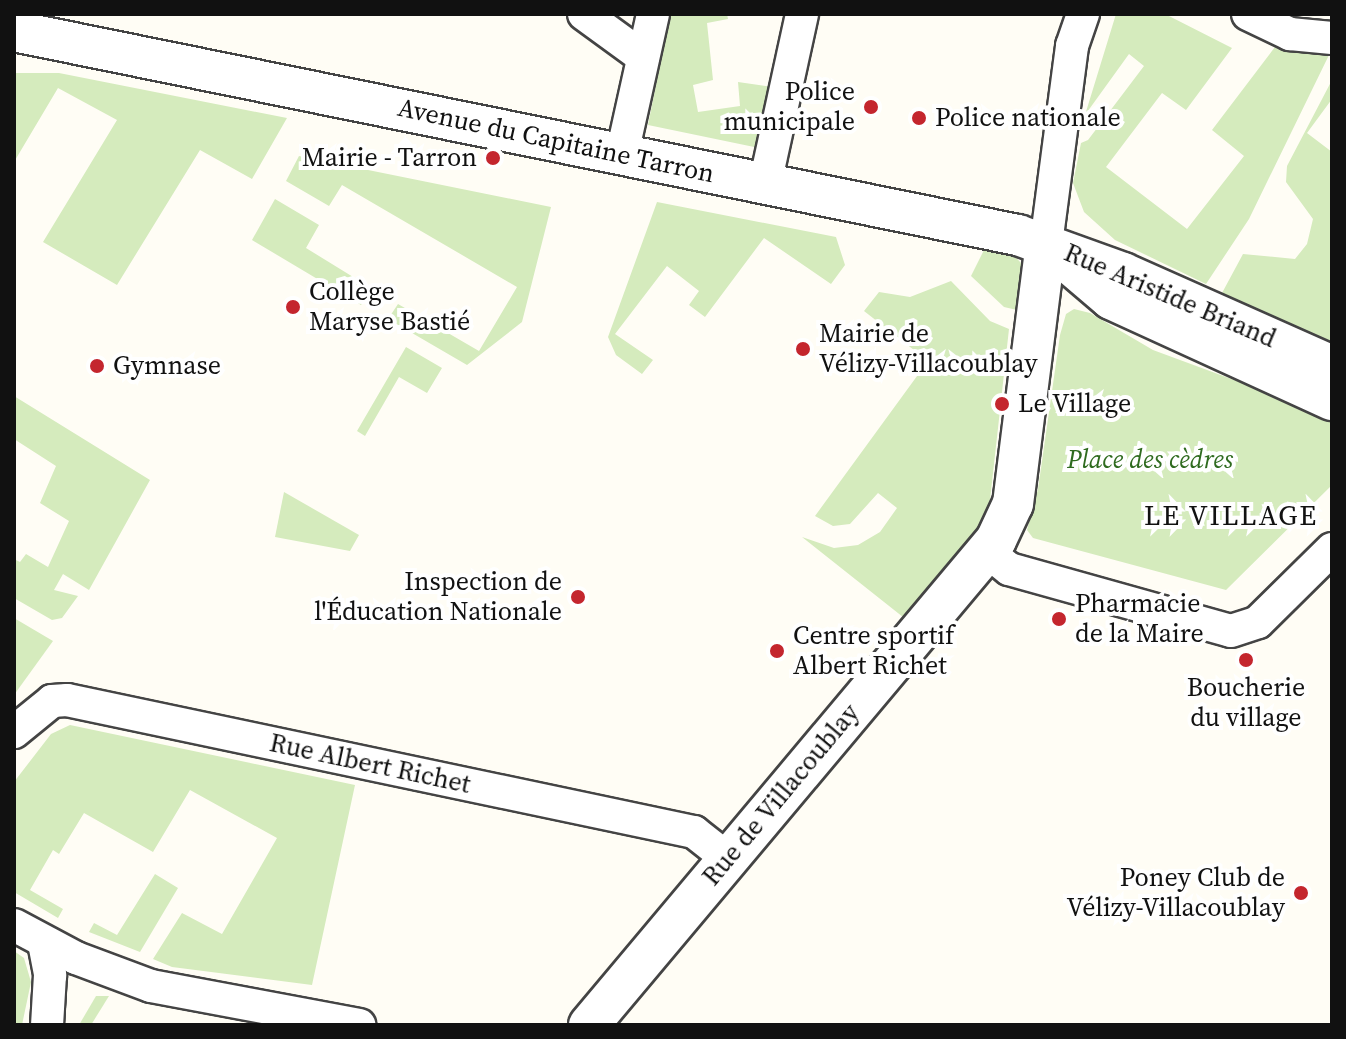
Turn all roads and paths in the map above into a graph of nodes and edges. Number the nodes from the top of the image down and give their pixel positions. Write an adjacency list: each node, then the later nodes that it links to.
1 (30, 14): 9 (street, Avenue du Capitaine Tarron)
2 (584, 14): 10 (street)
3 (653, 14): 10 (street)
4 (802, 14): 12 (street)
5 (1083, 14): 13 (street)
6 (1248, 14): 8 (street)
7 (14, 31): 9 (street, Avenue du Capitaine Tarron)
8 (1332, 38)
9 (66, 39): 11 (street, Avenue du Capitaine Tarron)
10 (643, 57): 11 (street)
11 (622, 154): 12 (street, Avenue du Capitaine Tarron)
12 (765, 184): 13 (street, Avenue du Capitaine Tarron)
13 (1046, 244): 14 (street, Rue Aristide Briand); 15 (street, Rue Aristide Briand); 17 (street, Rue de Villacoublay)
14 (1332, 366)
15 (1332, 400)
16 (1332, 549): 17 (street)
17 (988, 552): 19 (street, Rue de Villacoublay)
18 (14, 732): 19 (street, Rue Albert Richet)
19 (727, 858): 22 (street, Rue de Villacoublay)
20 (14, 925): 21 (street)
21 (44, 943): 23 (street); 24 (street)
22 (598, 1022)
23 (47, 1025)
24 (359, 1025)

